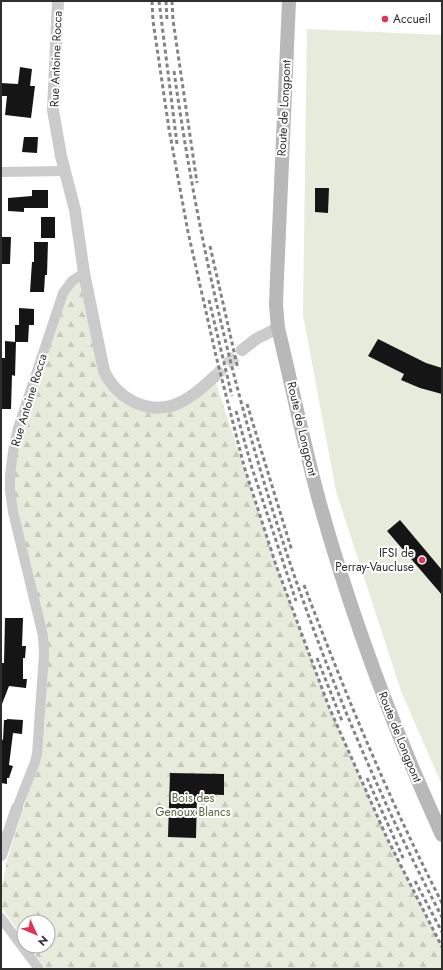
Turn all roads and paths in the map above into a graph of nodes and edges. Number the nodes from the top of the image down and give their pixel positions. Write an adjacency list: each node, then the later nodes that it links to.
1 (58, 1): 3 (street, Rue Antoine Rocca)
2 (290, 1): 6 (main road, Route de Longpont)
3 (64, 171): 4 (street); 5 (street, Rue Antoine Rocca)
4 (1, 172)
5 (84, 273): 8 (street); 9 (street, Rue Antoine Rocca)
6 (278, 328): 7 (street); 10 (main road, Route de Longpont)
7 (242, 350)
8 (214, 377)
9 (17, 808): 11 (street)
10 (442, 835)
11 (1, 855)
12 (1, 918): 13 (street)
13 (39, 969)

